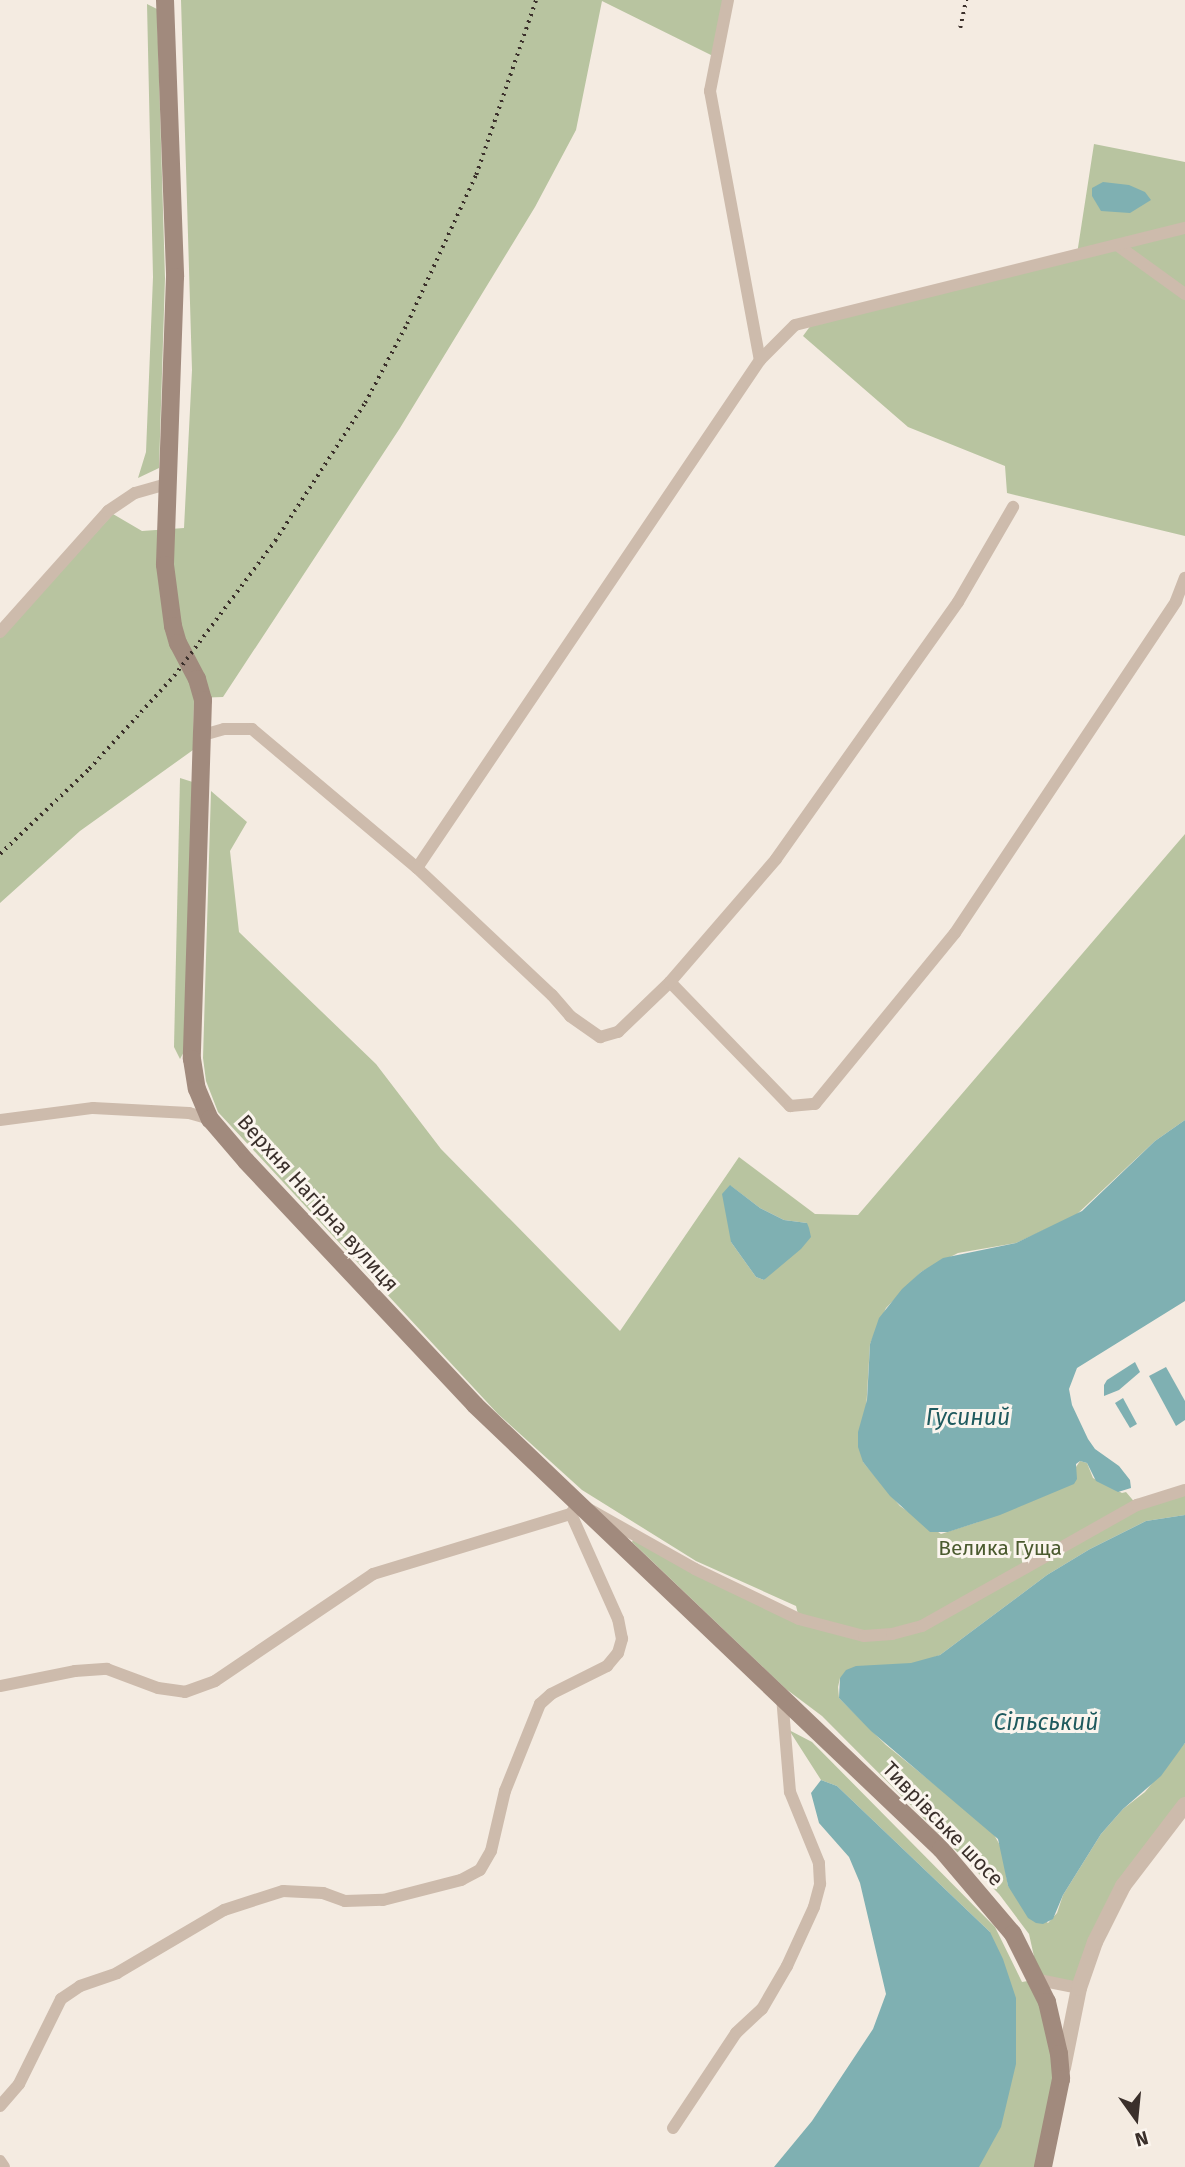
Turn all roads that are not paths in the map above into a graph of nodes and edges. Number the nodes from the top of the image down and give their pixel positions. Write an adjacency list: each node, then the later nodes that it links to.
1 (166, 0): 7 (main road, Верхня Нагірна вулиця)
2 (728, 0): 6 (street)
3 (1185, 228): 4 (street)
4 (1116, 245): 5 (street); 6 (street)
5 (1185, 294)
6 (760, 360): 12 (street)
7 (167, 484): 10 (street); 11 (main road, Верхня Нагірна вулиця)
8 (1013, 507): 13 (street)
9 (1185, 578): 13 (street)
10 (0, 632)
11 (203, 735): 12 (street); 15 (main road, Верхня Нагірна вулиця)
12 (417, 868): 13 (street)
13 (670, 982)
14 (0, 1119): 15 (street)
15 (210, 1119): 17 (main road, Верхня Нагірна вулиця)
16 (1185, 1490): 17 (street)
17 (574, 1509): 18 (street); 19 (main road, Верхня Нагірна вулиця); 24 (street)
18 (0, 1686)
19 (782, 1696): 21 (main road, Тиврівське шосе); 25 (street)
20 (1185, 1805): 22 (street)
21 (1039, 1980): 22 (street); 23 (main road, Тиврівське шосе)
22 (1079, 1988): 23 (street)
23 (1061, 2079): 28 (main road, Тиврівське шосе)
24 (0, 2106)
25 (673, 2128)
26 (0, 2161): 27 (street)
27 (4, 2167)
28 (1043, 2167)

